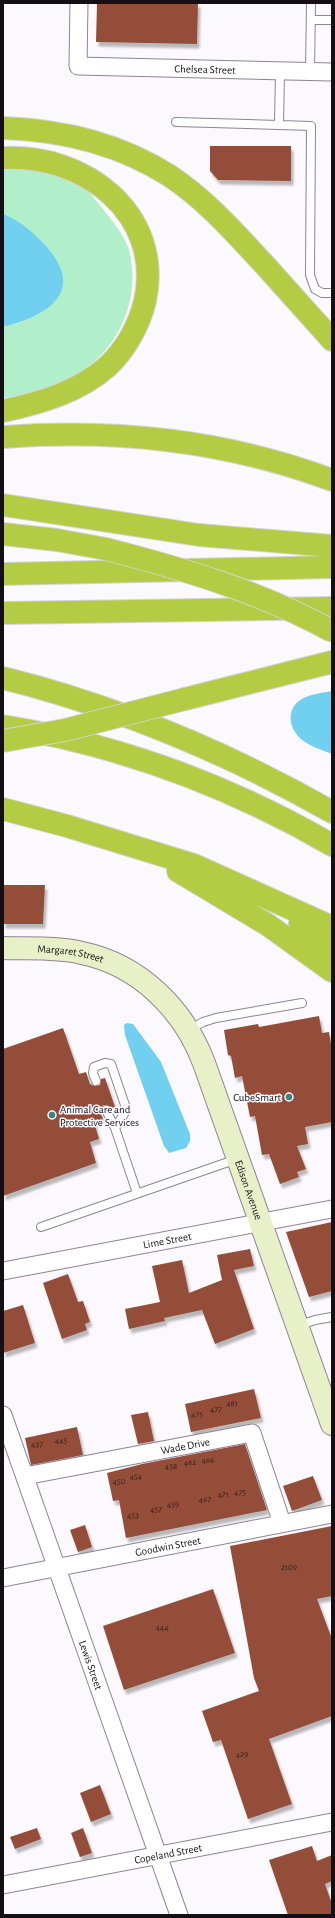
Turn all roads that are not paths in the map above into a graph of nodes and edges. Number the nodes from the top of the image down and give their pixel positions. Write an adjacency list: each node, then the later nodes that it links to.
1 (79, 3): 5 (street, Chelsea Street)
2 (311, 3): 3 (lane)
3 (311, 20): 4 (lane); 6 (lane)
4 (332, 20)
5 (280, 71): 6 (street, Chelsea Street); 9 (lane)
6 (310, 71): 7 (street, Chelsea Street)
7 (332, 72)
8 (176, 122): 9 (lane)
9 (279, 125): 12 (lane)
10 (3, 128): 13 (highway)
11 (3, 158): 14 (highway)
12 (332, 293)
13 (332, 340)
14 (3, 411)
15 (3, 437): 16 (highway)
16 (332, 480)
17 (3, 505): 19 (highway)
18 (3, 534): 24 (highway, bridge)
19 (332, 546)
20 (332, 567): 21 (highway)
21 (3, 574)
22 (332, 608): 23 (highway)
23 (3, 613)
24 (332, 631)
25 (332, 662): 28 (highway, bridge)
26 (3, 678): 30 (highway)
27 (3, 726): 32 (highway)
28 (3, 740)
29 (3, 809): 31 (highway)
30 (332, 812)
31 (91, 833): 33 (highway); 37 (highway)
32 (332, 845)
33 (239, 884): 34 (highway); 35 (highway)
34 (332, 927)
35 (332, 946)
36 (3, 948): 38 (main road, Margaret Street)
37 (332, 971)
38 (134, 974): 40 (main road, Edison Avenue)
39 (302, 1003): 40 (lane)
40 (189, 1030): 44 (main road, Edison Avenue)
41 (96, 1081): 43 (lane)
42 (106, 1110): 43 (lane)
43 (115, 1128): 45 (lane)
44 (238, 1158): 45 (lane); 47 (main road, Edison Avenue)
45 (137, 1193): 48 (lane)
46 (332, 1209): 47 (street, Lime Street)
47 (261, 1223): 49 (street, Lime Street); 51 (main road, Edison Avenue)
48 (41, 1227)
49 (3, 1271)
50 (332, 1317): 51 (lane)
51 (298, 1327): 52 (main road, Edison Avenue)
52 (330, 1413)
53 (3, 1415): 54 (street, Lewis Street)
54 (25, 1476): 56 (street, Wade Drive); 57 (street, Lewis Street)
55 (332, 1514): 56 (street, Goodwin Street)
56 (282, 1524): 57 (street, Goodwin Street)
57 (56, 1566): 58 (street, Goodwin Street); 60 (street, Lewis Street)
58 (3, 1578)
59 (332, 1822): 60 (street, Copeland Street)
60 (159, 1855): 61 (street, Copeland Street); 62 (street, Lewis Street)
61 (4, 1881)
62 (179, 1915)

